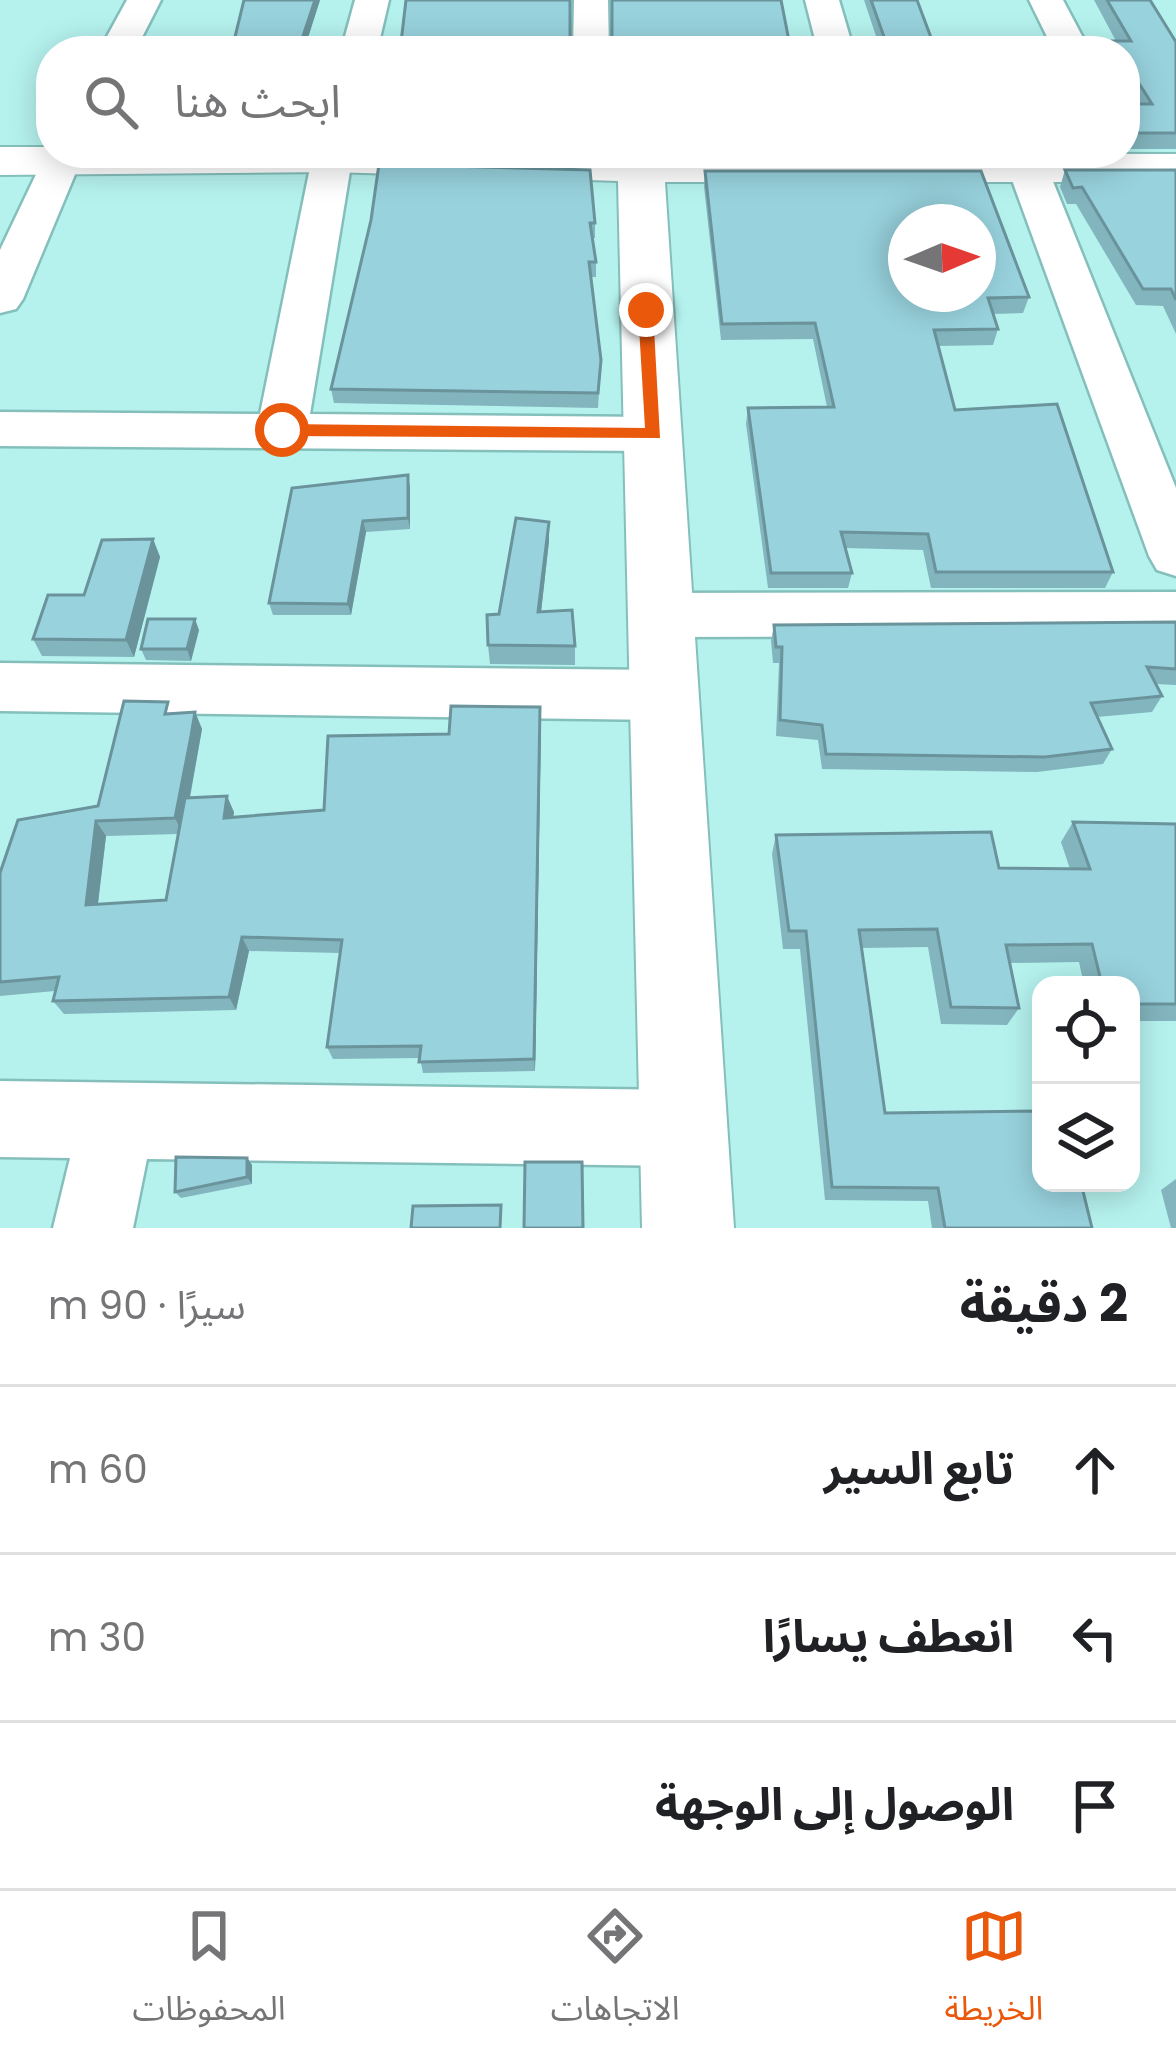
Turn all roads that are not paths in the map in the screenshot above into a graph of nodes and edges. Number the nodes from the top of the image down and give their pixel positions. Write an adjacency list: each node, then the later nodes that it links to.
1 (144, 0): 6 (street)
2 (372, 0): 7 (street)
3 (591, 0): 8 (street)
4 (822, 0): 9 (street)
5 (1046, 0): 10 (street)
6 (125, 36)
7 (363, 36)
8 (591, 36)
9 (832, 36)
10 (1064, 36)
11 (36, 158): 12 (street)
12 (0, 160)
13 (58, 168): 19 (street)
14 (330, 168): 21 (street)
15 (609, 168): 22 (street)
16 (1005, 168): 18 (street)
17 (1048, 168): 18 (street)
18 (1028, 169): 23 (street)
19 (0, 299)
20 (0, 429): 21 (street)
21 (282, 430): 22 (street)
22 (654, 434): 25 (street)
23 (1176, 556)
24 (1176, 614): 25 (street)
25 (660, 615): 27 (street)
26 (0, 687): 27 (street)
27 (661, 695): 30 (street)
28 (0, 1119): 29 (street)
29 (116, 1122): 30 (street); 31 (street)
30 (682, 1128): 32 (street)
31 (93, 1228)
32 (688, 1228)

